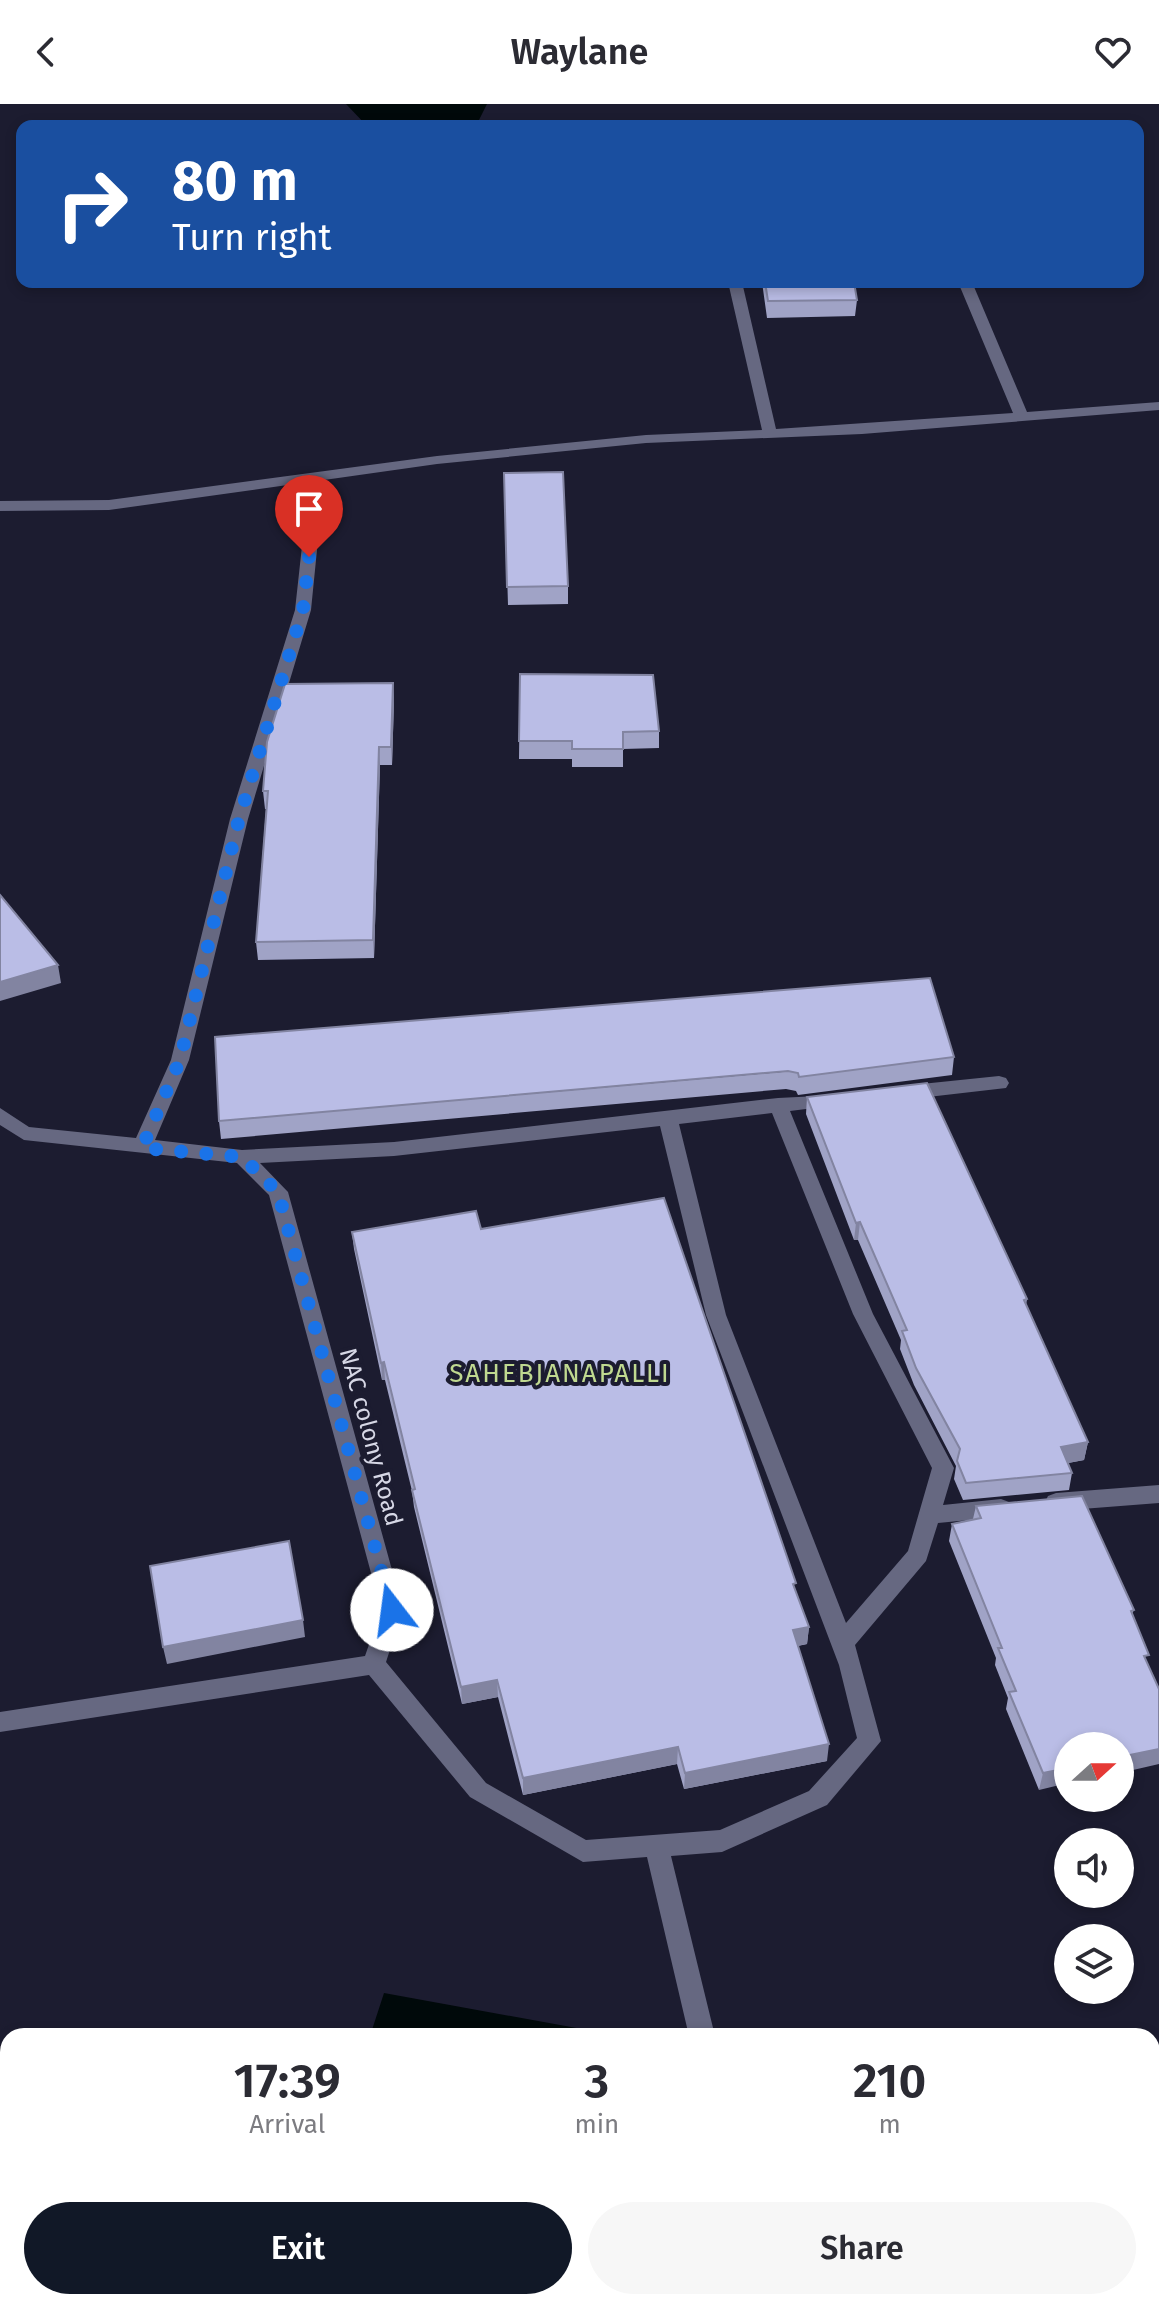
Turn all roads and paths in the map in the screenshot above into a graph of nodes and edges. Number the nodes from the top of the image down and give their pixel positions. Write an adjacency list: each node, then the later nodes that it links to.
1 (736, 288): 5 (street)
2 (968, 288): 4 (street)
3 (1159, 406): 4 (street)
4 (1022, 417): 5 (street)
5 (770, 434): 6 (street)
6 (317, 476): 7 (street); 14 (street)
7 (0, 506)
8 (999, 1083): 9 (street)
9 (888, 1094)
10 (857, 1097): 11 (street)
11 (778, 1105): 13 (street); 17 (street)
12 (0, 1115): 14 (street)
13 (668, 1118): 15 (street); 18 (street)
14 (142, 1148): 15 (street)
15 (242, 1157): 19 (street, NAC colony Road)
16 (1159, 1494): 17 (street)
17 (929, 1515): 18 (street)
18 (842, 1644): 21 (street)
19 (374, 1664): 20 (street); 21 (street)
20 (0, 1722)
21 (657, 1846): 22 (street)
22 (700, 2028)

